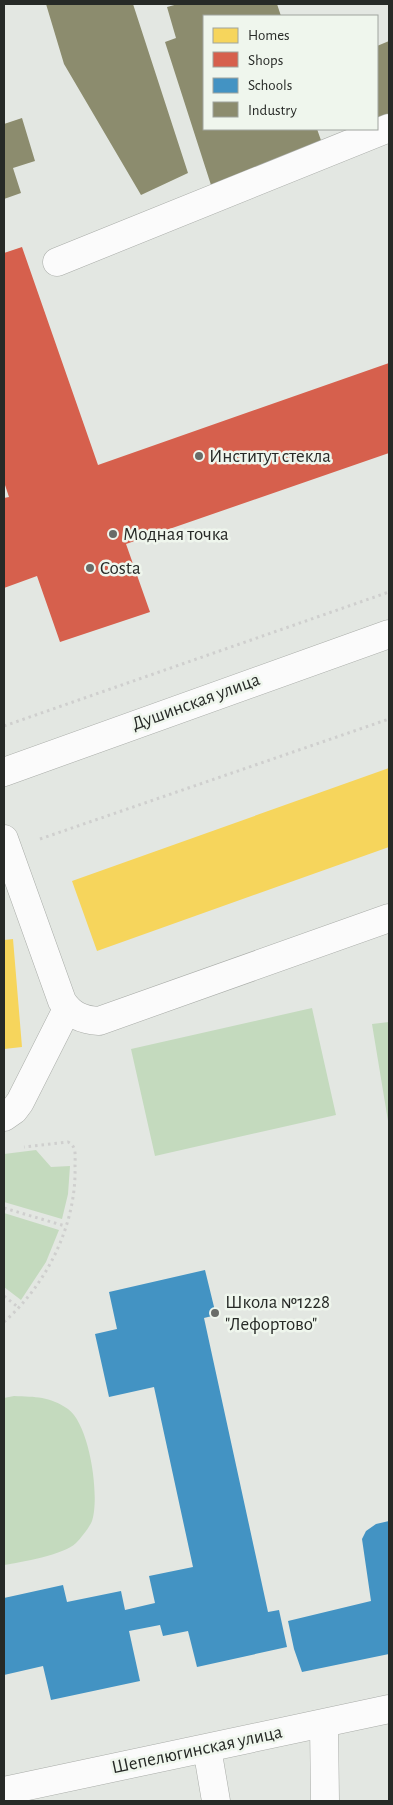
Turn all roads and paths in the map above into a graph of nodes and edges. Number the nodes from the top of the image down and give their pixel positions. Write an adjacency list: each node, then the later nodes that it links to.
1 (389, 128): 2 (street)
2 (57, 262)
3 (389, 592): 6 (path)
4 (389, 634): 7 (street, Душинская улица)
5 (389, 719): 8 (path)
6 (4, 726)
7 (4, 772)
8 (6, 844): 10 (street)
9 (389, 918): 10 (street)
10 (67, 1009): 11 (street)
11 (4, 1117)
12 (22, 1147): 14 (path)
13 (4, 1208): 14 (path)
14 (66, 1226): 16 (path)
15 (4, 1296): 16 (path)
16 (19, 1308): 17 (path)
17 (4, 1322)
18 (389, 1709): 19 (street, Шепелюгинская улица)
19 (324, 1724): 20 (street, Шепелюгинская улица); 23 (street)
20 (207, 1748): 21 (street, Шепелюгинская улица); 22 (street)
21 (4, 1791)
22 (216, 1801)
23 (325, 1801)

